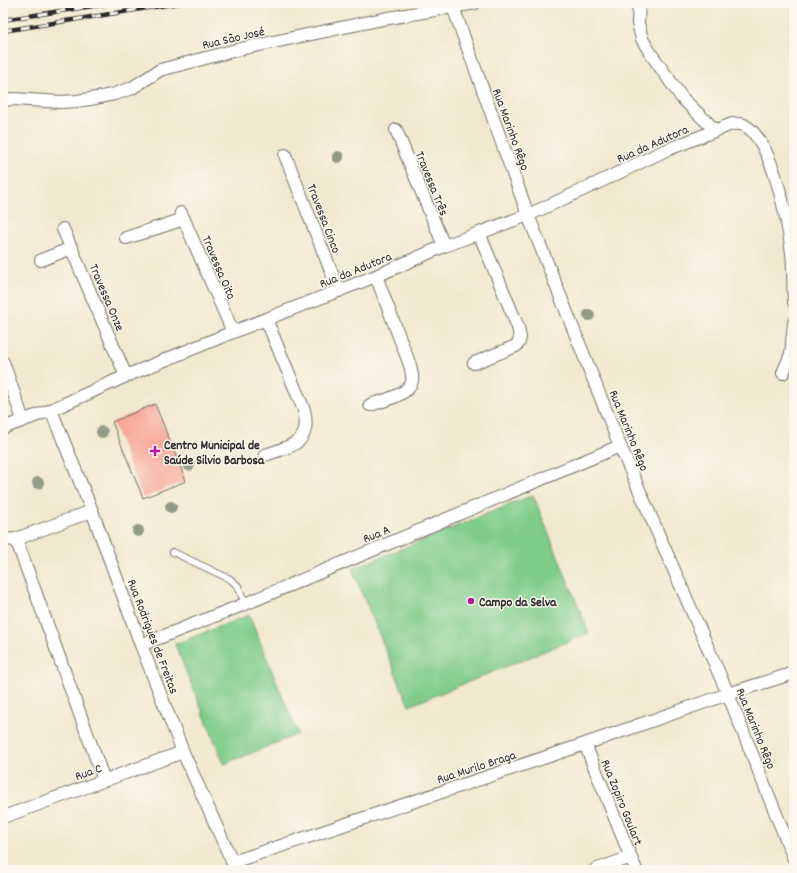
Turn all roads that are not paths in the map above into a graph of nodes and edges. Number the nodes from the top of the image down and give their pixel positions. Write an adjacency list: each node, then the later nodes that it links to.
1 (475, 3): 3 (street, Rua São José)
2 (639, 3): 6 (street)
3 (453, 7): 4 (street, Rua São José); 8 (street, Rua Marinho Rêgo)
4 (3, 100)
5 (396, 130): 12 (street, Travessa Três)
6 (715, 130): 8 (street, Rua da Adutora); 17 (street, Rua da Adutora)
7 (285, 155): 16 (street, Travessa Cinco)
8 (528, 215): 10 (street, Rua da Adutora); 29 (street, Rua Marinho Rêgo)
9 (63, 229): 13 (street, Travessa Onze)
10 (479, 233): 12 (street, Rua da Adutora); 22 (street)
11 (126, 238): 20 (street, Travessa Oito)
12 (444, 246): 15 (street, Rua da Adutora)
13 (72, 248): 14 (street); 24 (street, Travessa Onze)
14 (41, 260)
15 (376, 276): 16 (street, Rua da Adutora); 25 (street)
16 (338, 291): 18 (street, Rua da Adutora)
17 (794, 302)
18 (266, 319): 20 (street, Rua da Adutora); 30 (street)
19 (794, 323): 23 (street)
20 (233, 332): 24 (street, Rua da Adutora)
21 (3, 362): 27 (street)
22 (474, 363)
23 (783, 373)
24 (126, 376): 26 (street, Rua da Adutora)
25 (370, 405)
26 (51, 410): 27 (street, Rua da Adutora); 31 (street, Rua Rodrigues de Freitas)
27 (23, 420): 28 (street, Rua da Adutora)
28 (3, 428)
29 (620, 446): 35 (street, Rua A); 38 (street, Rua Marinho Rêgo)
30 (265, 455)
31 (92, 512): 32 (street); 36 (street, Rua Rodrigues de Freitas)
32 (16, 539): 33 (street); 41 (street)
33 (3, 540)
34 (173, 552): 35 (lane)
35 (245, 604): 36 (street, Rua A)
36 (141, 645): 40 (street, Rua Rodrigues de Freitas)
37 (794, 673): 38 (street, Rua Murilo Braga)
38 (728, 694): 39 (street, Rua Murilo Braga); 44 (street, Rua Marinho Rêgo)
39 (585, 744): 43 (street, Rua Zopiro Goulart); 45 (street, Rua Murilo Braga)
40 (183, 752): 41 (street, Rua C); 45 (street, Rua Rodrigues de Freitas)
41 (104, 780): 42 (street, Rua C)
42 (3, 817)
43 (631, 857): 46 (street); 47 (street, Rua Zopiro Goulart)
44 (794, 859)
45 (235, 866)
46 (594, 870)
47 (636, 870)

